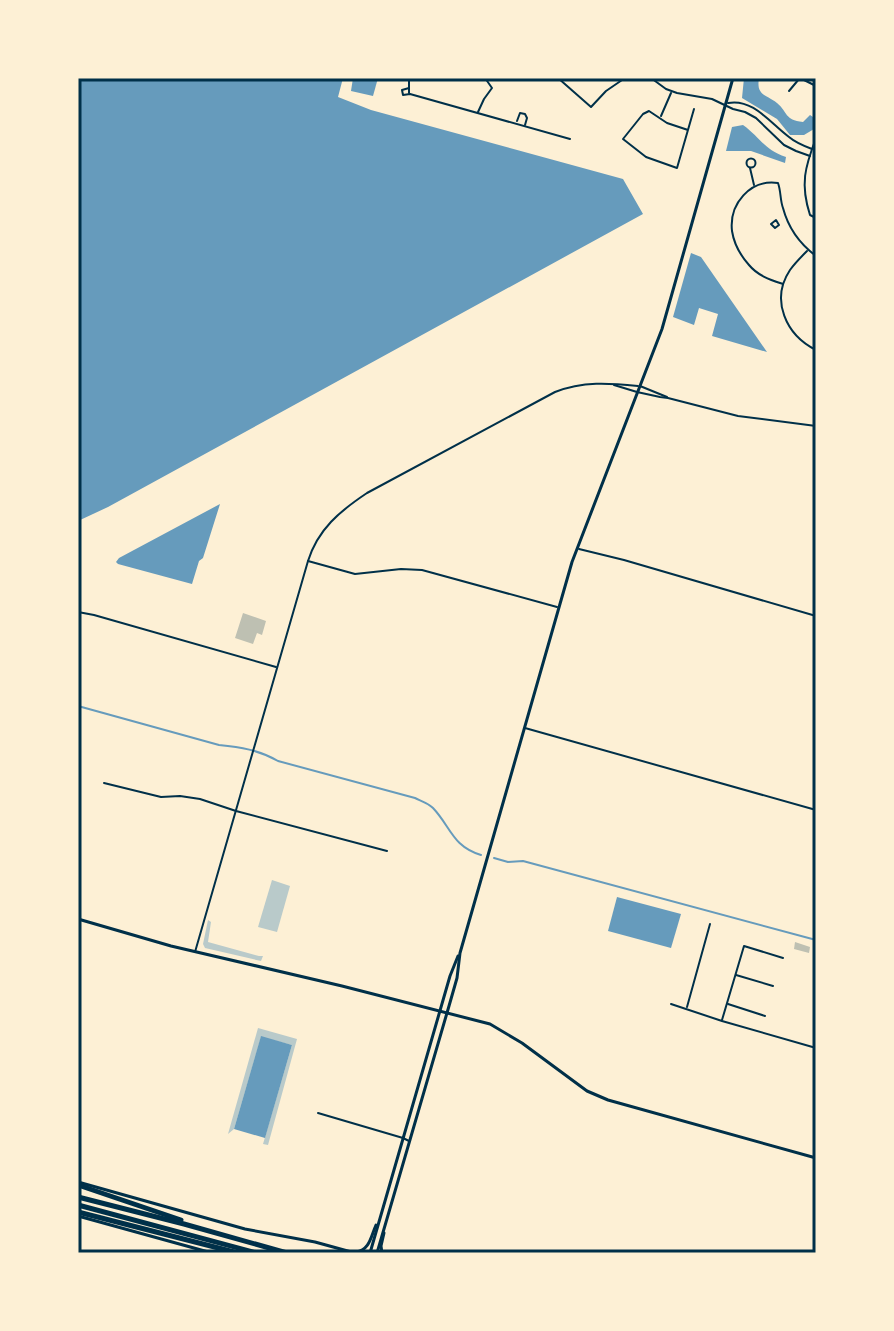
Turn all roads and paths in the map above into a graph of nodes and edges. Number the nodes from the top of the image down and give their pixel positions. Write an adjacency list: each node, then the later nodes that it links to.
1 (409, 78): 10 (street)
2 (485, 78): 16 (street)
3 (558, 78): 8 (street)
4 (625, 78): 8 (street)
5 (651, 78): 12 (street)
6 (733, 78): 14 (main road)
7 (800, 78): 9 (street); 11 (street)
8 (616, 80)
9 (816, 86)
10 (409, 88): 13 (street); 13 (street)
11 (789, 91)
12 (672, 92): 14 (street); 17 (street)
13 (410, 94): 16 (street)
14 (725, 104): 23 (street); 24 (street); 37 (main road)
15 (694, 109): 20 (street)
16 (478, 113): 18 (street)
17 (660, 118): 20 (street); 20 (street)
18 (516, 124): 19 (street); 19 (street)
19 (525, 126): 22 (street)
20 (688, 130)
21 (816, 138): 23 (street)
22 (570, 139)
23 (812, 149): 24 (street)
24 (810, 156): 28 (street)
25 (750, 167): 26 (street)
26 (754, 185): 30 (street); 34 (street)
27 (816, 204): 28 (street)
28 (808, 206): 29 (street)
29 (816, 218)
30 (786, 220): 31 (street); 32 (street)
31 (779, 223)
32 (808, 250): 33 (street); 34 (street)
33 (816, 256)
34 (783, 284): 35 (street)
35 (816, 350)
36 (609, 383): 37 (street); 38 (street); 42 (street)
37 (640, 386): 38 (main road); 39 (street)
38 (637, 392): 39 (street); 41 (main road)
39 (668, 398): 40 (street)
40 (816, 426)
41 (576, 549): 43 (street); 44 (main road)
42 (308, 561): 44 (street); 48 (street)
43 (776, 605): 45 (street); 47 (street)
44 (558, 607): 49 (main road)
45 (773, 610)
46 (78, 612): 48 (street)
47 (816, 616)
48 (277, 667): 52 (street)
49 (524, 728): 51 (street); 57 (main road)
50 (104, 783): 52 (street)
51 (816, 810)
52 (236, 811): 53 (street); 56 (street)
53 (387, 851)
54 (78, 919): 56 (main road)
55 (710, 924): 63 (street)
56 (195, 953): 64 (main road)
57 (460, 953): 64 (main road); 65 (main road)
58 (783, 958): 59 (street)
59 (735, 975): 60 (street); 61 (street)
60 (773, 986)
61 (727, 1003): 66 (street); 67 (street)
62 (671, 1004): 63 (street)
63 (686, 1009): 67 (street)
64 (440, 1011): 65 (main road); 70 (main road)
65 (446, 1013): 71 (main road); 72 (main road)
66 (765, 1016)
67 (722, 1021): 68 (street)
68 (816, 1048)
69 (318, 1113): 70 (street)
70 (403, 1138): 71 (street); 77 (main road)
71 (410, 1141): 85 (main road)
72 (816, 1157)
73 (78, 1184): 78 (highway); 83 (main road)
74 (78, 1197): 78 (highway)
75 (78, 1205): 81 (highway)
76 (78, 1214): 79 (main road); 80 (highway)
77 (381, 1214): 83 (main road); 84 (main road)
78 (184, 1224): 82 (highway)
79 (212, 1253)
80 (238, 1253)
81 (257, 1253)
82 (287, 1253)
83 (352, 1253)
84 (370, 1253)
85 (379, 1253)

